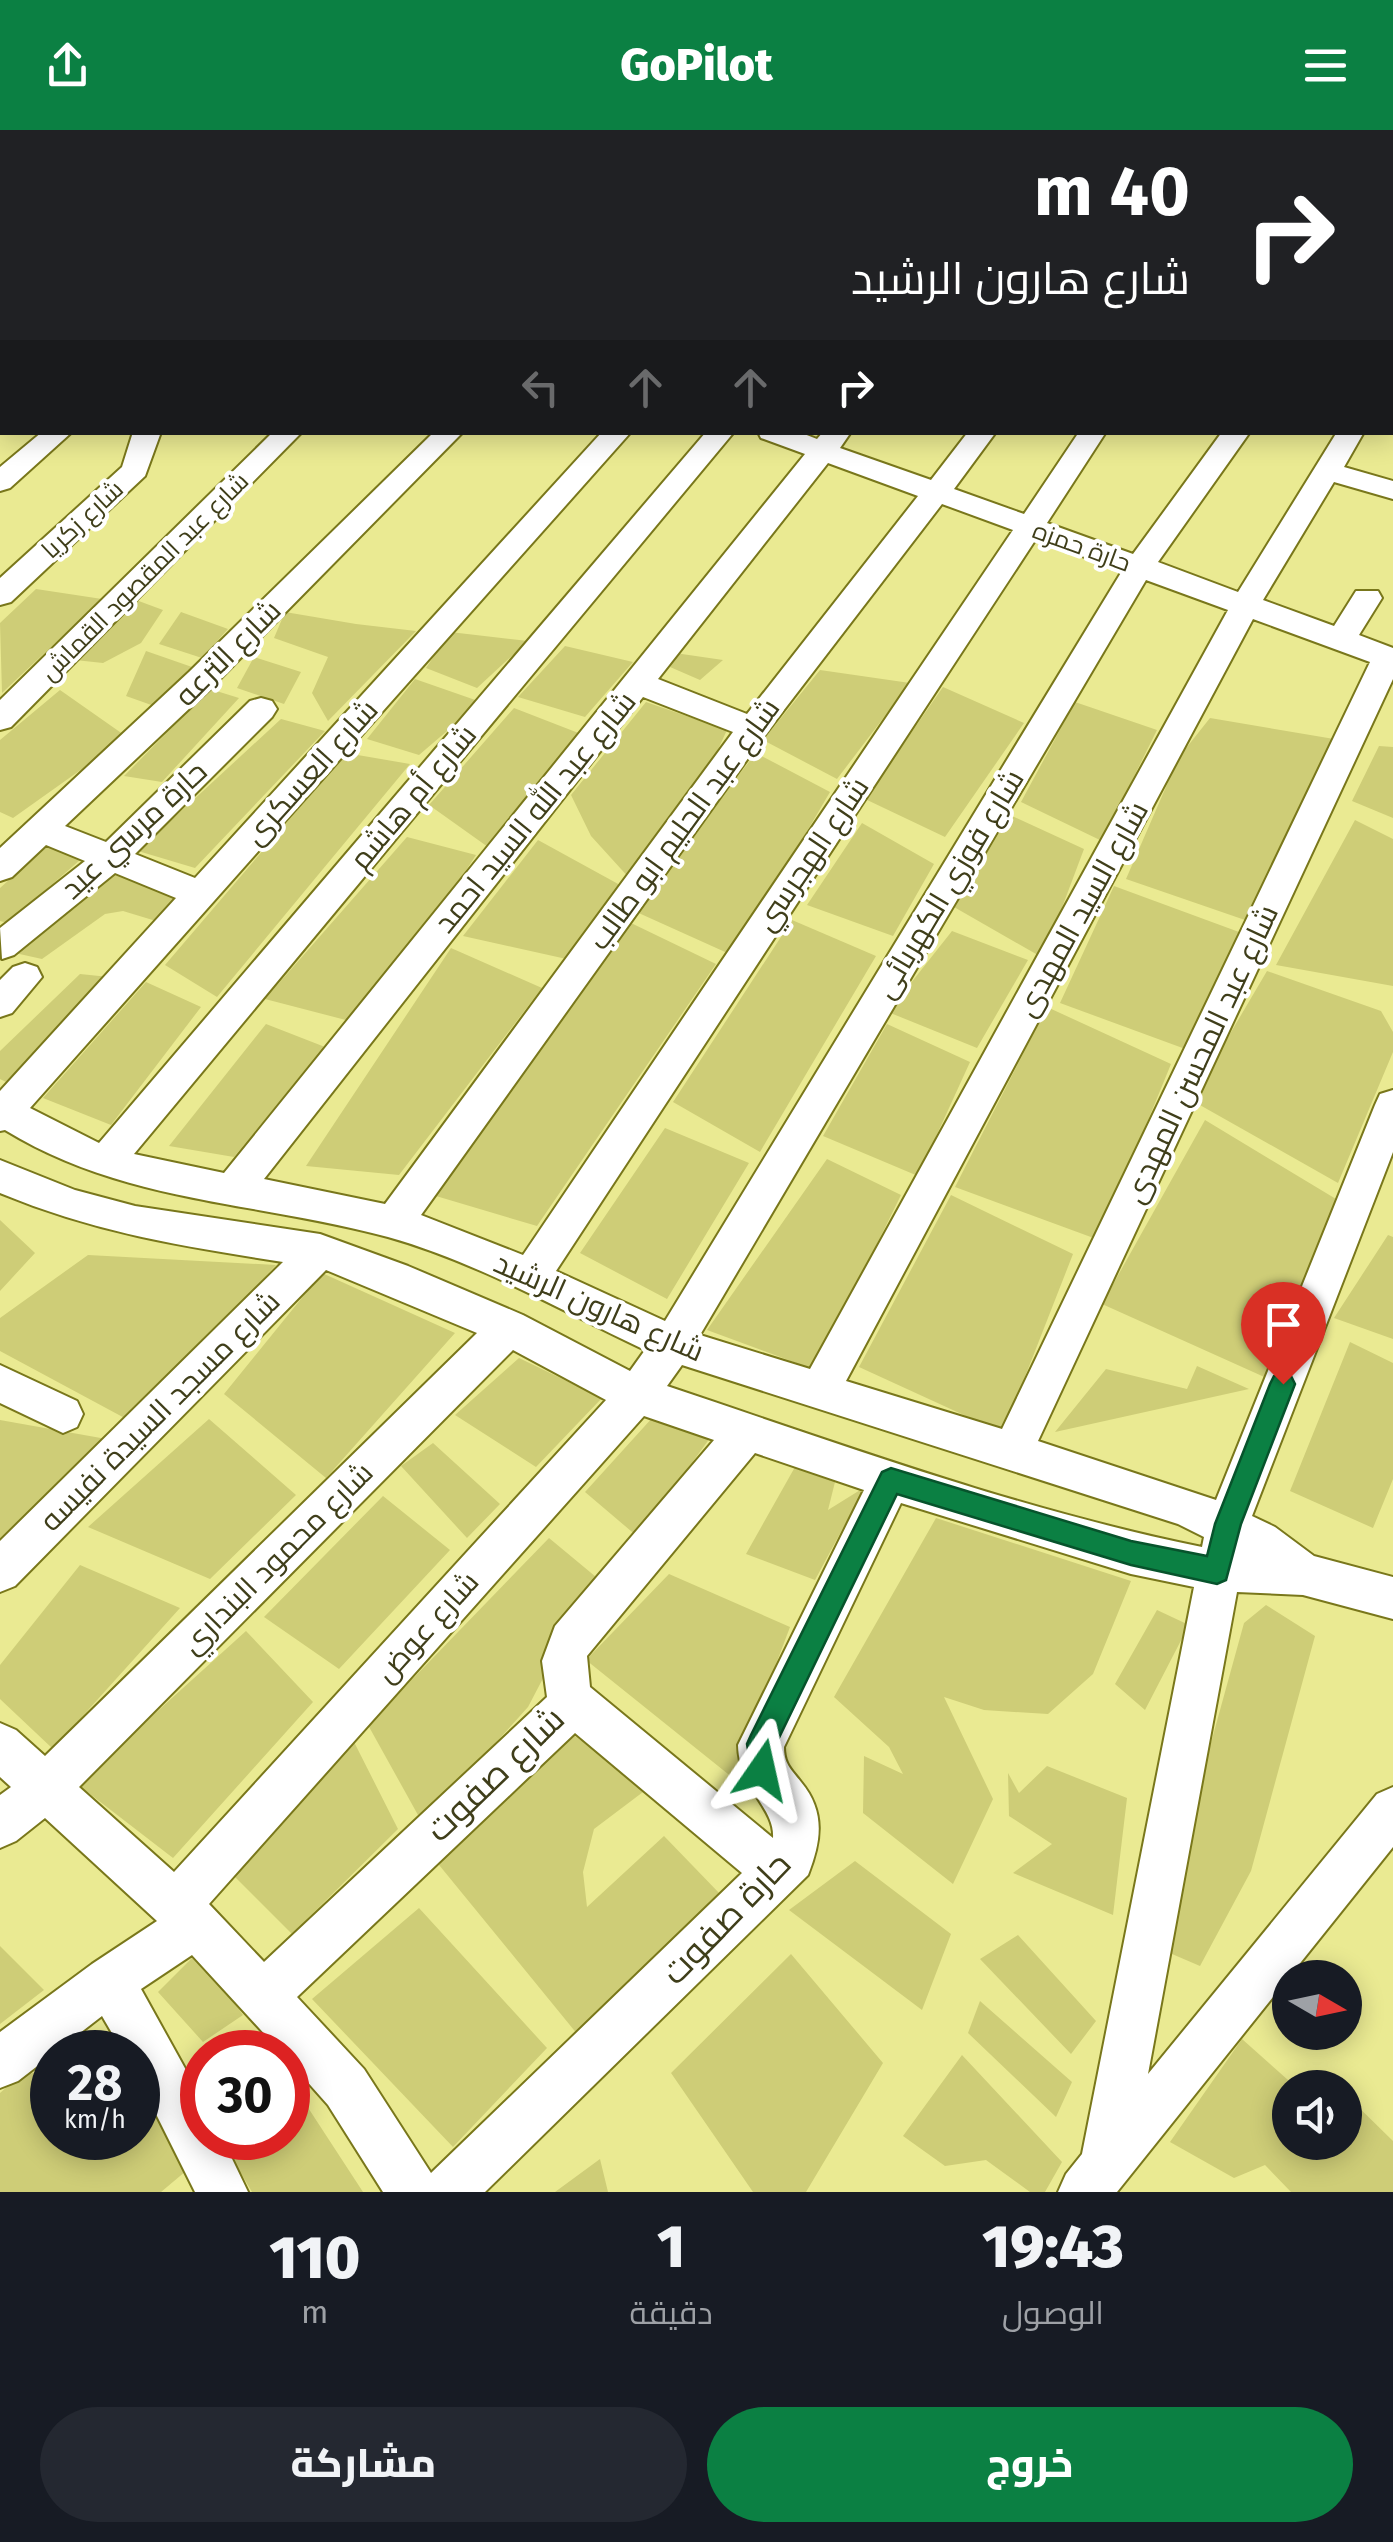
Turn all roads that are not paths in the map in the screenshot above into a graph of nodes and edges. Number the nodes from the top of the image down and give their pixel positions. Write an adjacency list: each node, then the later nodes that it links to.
1 (55, 435): 13 (street)
2 (146, 435): 19 (street, شارع زكريا)
3 (285, 435): 26 (street, شارع عبد المقصود القماش)
4 (447, 435): 28 (street, شارع الترعه)
5 (615, 435): 31 (street, شارع العسكرى)
6 (718, 435): 37 (street, شارع أم هاشم)
7 (789, 435): 12 (street, حارة حمزه)
8 (981, 435): 16 (street, شارع عبد الحليم ابو طالب)
9 (1091, 435): 17 (street, شارع الهجرسي)
10 (1235, 435): 18 (street, شارع فوزي الكهربائى)
11 (1349, 435): 14 (street, شارع السيد المهدى)
12 (830, 442): 16 (street, حارة حمزه); 24 (street, شارع عبد الله السيد احمد)
13 (7, 468)
14 (1328, 471): 15 (street); 21 (street, شارع السيد المهدى)
15 (1393, 490)
16 (935, 492): 17 (street, حارة حمزه); 27 (street, شارع عبد الحليم ابو طالب)
17 (1030, 527): 18 (street, حارة حمزه); 42 (street, شارع الهجرسي)
18 (1139, 567): 21 (street, حارة حمزه); 44 (street, شارع فوزي الكهربائى)
19 (0, 595)
20 (1366, 598): 22 (street)
21 (1245, 605): 22 (street, حارة حمزه); 46 (street, شارع السيد المهدى)
22 (1341, 640): 23 (street, حارة حمزه)
23 (1391, 658): 50 (street, شارع عبد المحسن المهدى)
24 (638, 683): 27 (street); 39 (street, شارع عبد الله السيد احمد)
25 (261, 709): 29 (street, حارة مرسي عيد)
26 (0, 718)
27 (753, 728): 40 (street, شارع عبد الحليم ابو طالب)
28 (42, 830): 29 (street); 30 (street, شارع الترعه)
29 (111, 858): 31 (street); 32 (street, حارة مرسي عيد)
30 (0, 868)
31 (200, 894): 36 (street, شارع العسكرى)
32 (2, 946)
33 (25, 978): 34 (street)
34 (0, 1003)
35 (1393, 1105): 52 (street)
36 (2, 1112): 37 (street, شارع هارون الرشيد)
37 (106, 1162): 39 (street, شارع هارون الرشيد)
38 (0, 1176): 41 (street, شارع هارون الرشيد)
39 (231, 1192): 40 (street, شارع هارون الرشيد)
40 (394, 1222): 42 (street, شارع هارون الرشيد)
41 (320, 1251): 43 (street, شارع هارون الرشيد); 53 (street, شارع مسجد السيدة نفيسه)
42 (531, 1276): 44 (street, شارع هارون الرشيد)
43 (509, 1328): 47 (street, شارع هارون الرشيد); 59 (street, شارع محمود البنداري)
44 (673, 1344): 46 (street, شارع هارون الرشيد); 47 (street, شارع عوض)
45 (0, 1383): 48 (street)
46 (820, 1390): 50 (street, شارع هارون الرشيد)
47 (636, 1395): 49 (street, شارع هارون الرشيد); 63 (street, شارع عوض)
48 (64, 1414)
49 (747, 1432): 51 (street, شارع هارون الرشيد); 57 (street, شارع صفوت)
50 (1014, 1450): 52 (street, شارع هارون الرشيد)
51 (891, 1480): 54 (street, شارع هارون الرشيد); 62 (street, حارة صفوت)
52 (1228, 1524): 54 (street); 55 (street, شارع هارون الرشيد)
53 (0, 1571)
54 (1217, 1571): 55 (street, شارع هارون الرشيد); 67 (street)
55 (1303, 1574): 56 (street, شارع هارون الرشيد)
56 (1393, 1598)
57 (571, 1700): 62 (street); 65 (street, شارع صفوت)
58 (0, 1746): 59 (street)
59 (45, 1788): 61 (street, شارع محمود البنداري); 63 (street)
60 (1393, 1810): 67 (street)
61 (0, 1824)
62 (777, 1872): 70 (street, حارة صفوت)
63 (186, 1915): 64 (street, شارع عوض); 65 (street)
64 (109, 1981): 66 (street, شارع عوض); 68 (street)
65 (262, 1997): 69 (street)
66 (0, 2063)
67 (1095, 2179)
68 (219, 2191)
69 (413, 2192)
70 (448, 2192)

